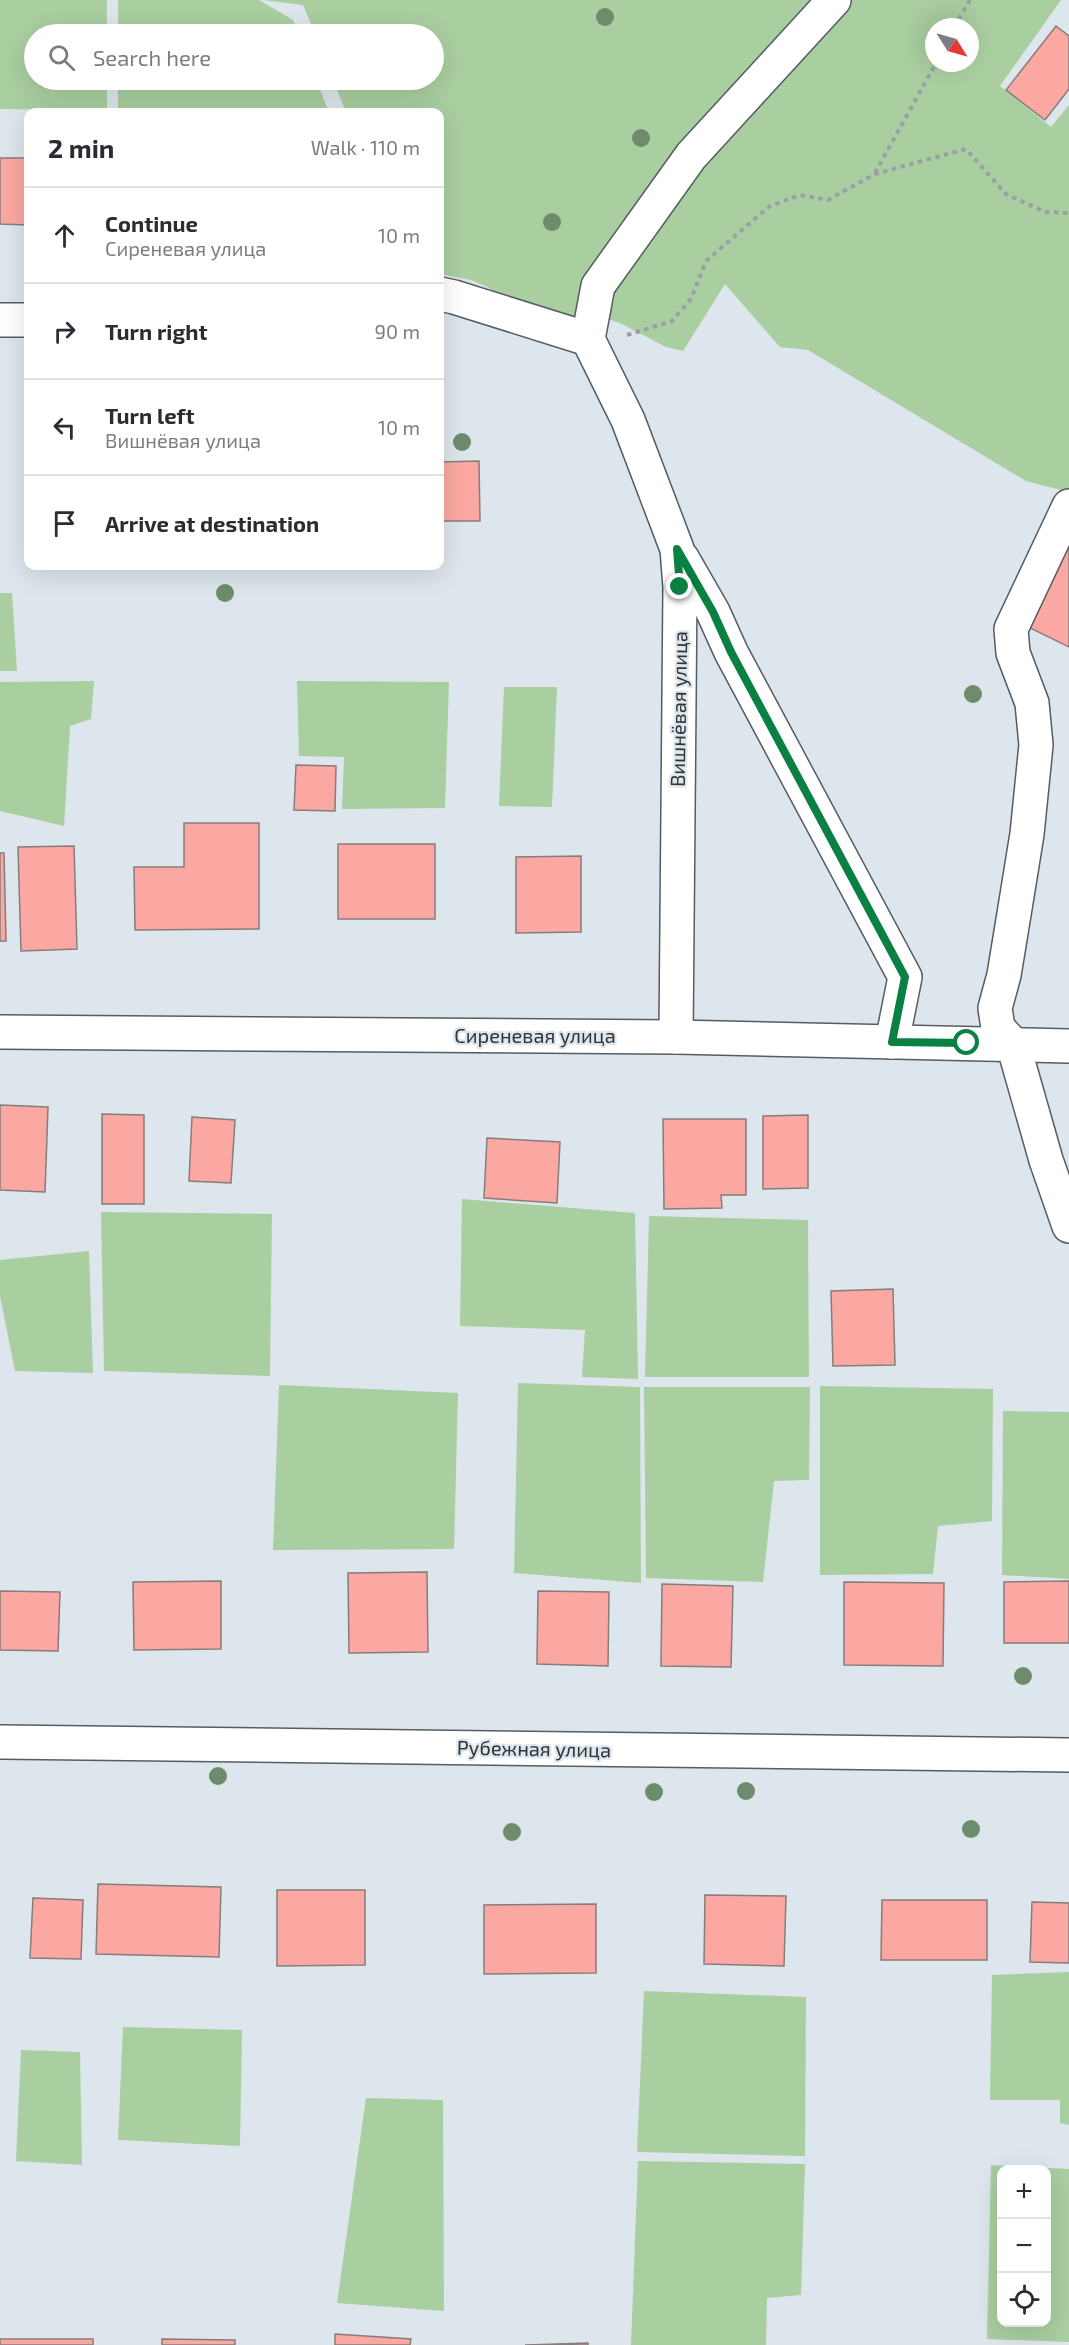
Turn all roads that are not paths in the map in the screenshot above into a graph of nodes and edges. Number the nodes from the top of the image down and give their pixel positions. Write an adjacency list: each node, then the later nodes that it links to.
1 (834, 0): 5 (street)
2 (444, 295): 5 (street)
3 (0, 320): 4 (street)
4 (24, 320)
5 (588, 339): 7 (street, Вишнёвая улица)
6 (1069, 506): 11 (street)
7 (677, 549): 9 (street, Вишнёвая улица); 10 (street)
8 (0, 1032): 9 (street, Сиреневая улица)
9 (676, 1037): 10 (street, Сиреневая улица)
10 (892, 1042): 11 (street, Сиреневая улица)
11 (1013, 1044): 12 (street, Сиреневая улица); 13 (street)
12 (1069, 1046)
13 (1069, 1226)
14 (0, 1742): 15 (street, Рубежная улица)
15 (1069, 1755)

